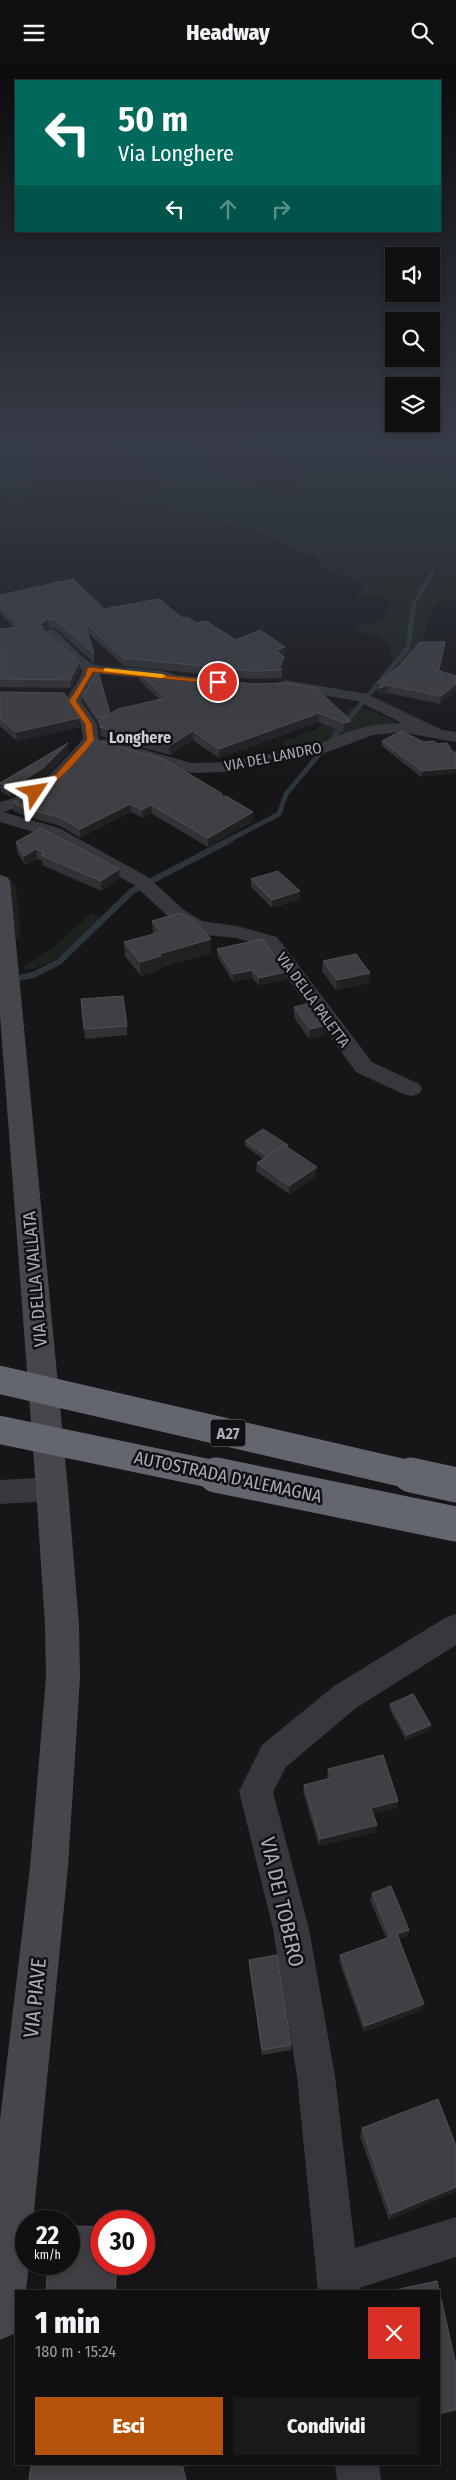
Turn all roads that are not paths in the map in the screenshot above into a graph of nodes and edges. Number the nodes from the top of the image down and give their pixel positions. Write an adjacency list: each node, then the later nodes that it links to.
1 (50, 633): 2 (street)
2 (90, 669): 3 (street); 7 (street)
3 (184, 680)
4 (269, 685): 5 (street)
5 (436, 733): 6 (street, VIA DEL LANDRO); 7 (street, VIA DEL LANDRO)
6 (456, 737)
7 (91, 740): 8 (street)
8 (0, 807)
9 (0, 816): 11 (street, VIA DELLA PALETTA)
10 (0, 881): 15 (main road, VIA DELLA VALLATA)
11 (411, 1089)
12 (0, 1380): 14 (highway, A27, bridge)
13 (0, 1429): 17 (highway, AUTOSTRADA D'ALEMAGNA / A27, bridge)
14 (456, 1485)
15 (52, 1489): 16 (street); 19 (main road, VIA DELLA VALLATA)
16 (0, 1492)
17 (456, 1524)
18 (456, 1628): 21 (street, VIA DEI TOBERO)
19 (63, 1678): 22 (main road, VIA PIAVE)
20 (456, 2237): 21 (street)
21 (338, 2283)
22 (0, 2317)
23 (357, 2465): 24 (street)
24 (359, 2480)

